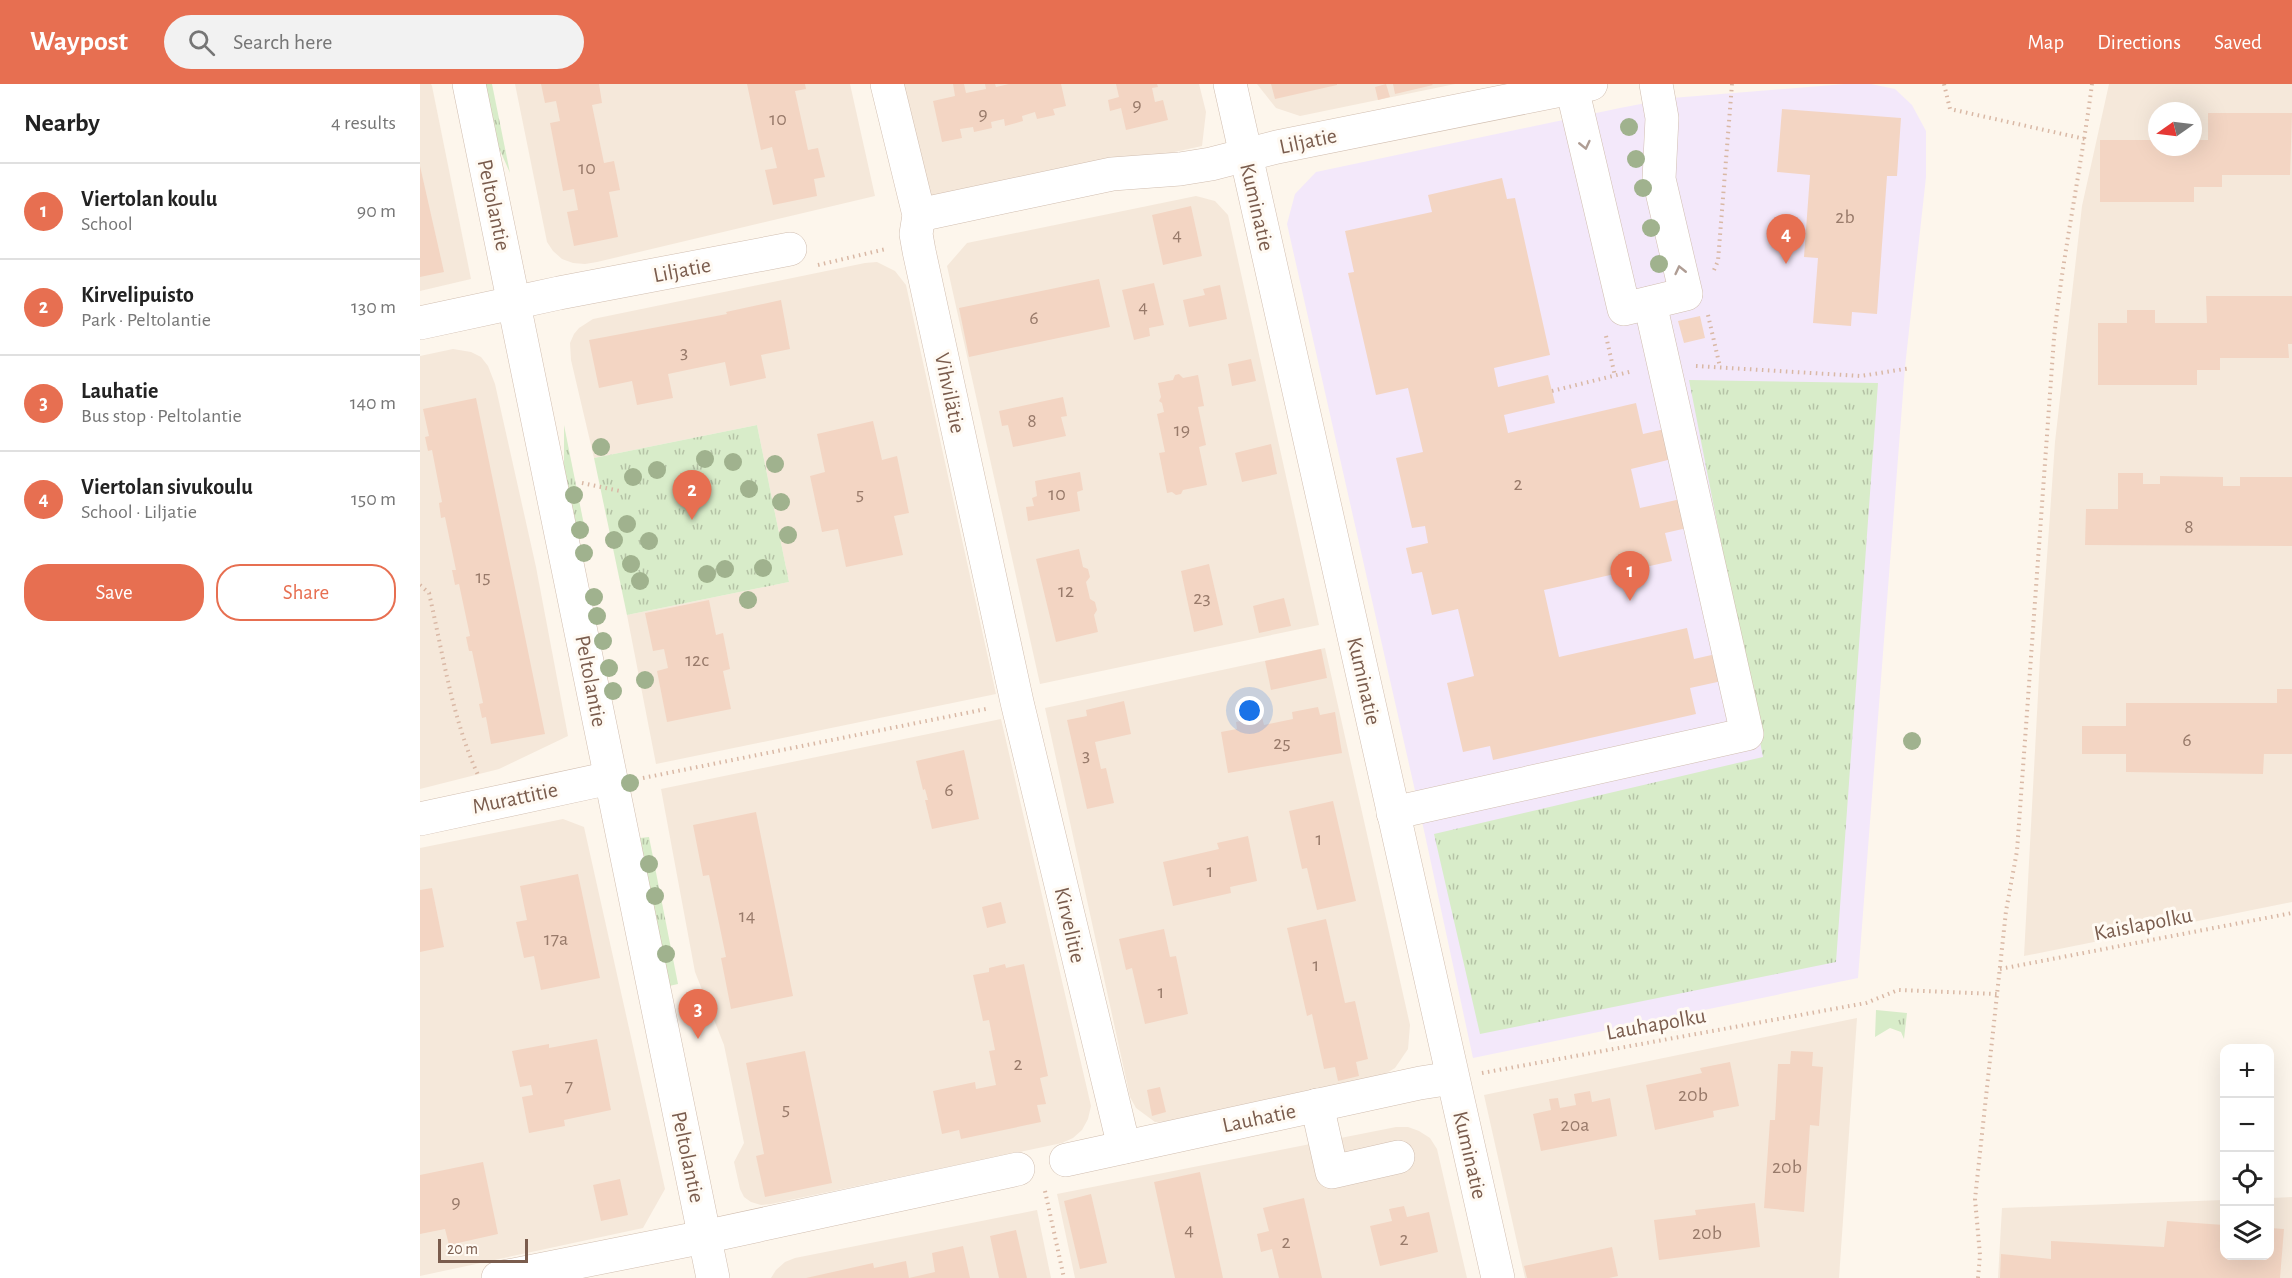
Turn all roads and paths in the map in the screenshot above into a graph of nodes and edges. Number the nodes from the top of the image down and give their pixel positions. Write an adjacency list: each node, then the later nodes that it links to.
1 (470, 84): 16 (street, Peltolantie)
2 (887, 84): 12 (street, Vihvilätie)
3 (1230, 84): 11 (street, Kuminatie)
4 (1656, 84): 15 (street, one-way to 4)
5 (1732, 84): 15 (path)
6 (1944, 84): 10 (path)
7 (2092, 84): 10 (path)
8 (1582, 86): 9 (street, Liljatie); 17 (street, one-way to 17)
9 (1500, 93): 11 (street, Liljatie)
10 (2085, 139): 33 (path)
11 (1246, 155): 12 (street, Liljatie); 30 (street, Kuminatie)
12 (919, 215): 14 (street, Vihvilätie)
13 (790, 249): 14 (path); 16 (street, Liljatie)
14 (919, 251): 26 (street, Vihvilätie)
15 (1695, 295): 17 (street); 20 (path)
16 (514, 303): 18 (street, Liljatie); 27 (street, Peltolantie)
17 (1650, 303): 19 (street)
18 (420, 323)
19 (1664, 364): 20 (path); 22 (path); 30 (street)
20 (1720, 367): 21 (path)
21 (1911, 368)
22 (1552, 391)
23 (581, 483): 24 (path)
24 (620, 491)
25 (420, 585): 29 (path)
26 (1017, 702): 28 (path); 37 (street, Kirvelitie)
27 (610, 778): 29 (street, Murattitie); 42 (street, Peltolantie)
28 (643, 778)
29 (487, 804): 31 (street, Murattitie)
30 (1393, 813): 35 (street, Kuminatie)
31 (420, 819)
32 (2292, 913): 33 (path, Kaislapolku)
33 (2000, 969): 34 (path)
34 (1998, 994): 35 (path, Lauhapolku); 48 (path)
35 (1452, 1078): 36 (street, Lauhatie); 47 (street, Kuminatie)
36 (1317, 1105): 37 (street, Lauhatie); 38 (street)
37 (1124, 1147): 39 (street, Lauhatie)
38 (1398, 1157)
39 (1066, 1160)
40 (1018, 1169): 42 (street)
41 (1045, 1191): 46 (path)
42 (704, 1237): 43 (street); 45 (street, Peltolantie)
43 (549, 1273): 44 (street)
44 (498, 1278)
45 (712, 1278)
46 (1064, 1278)
47 (1497, 1278)
48 (1978, 1278)

